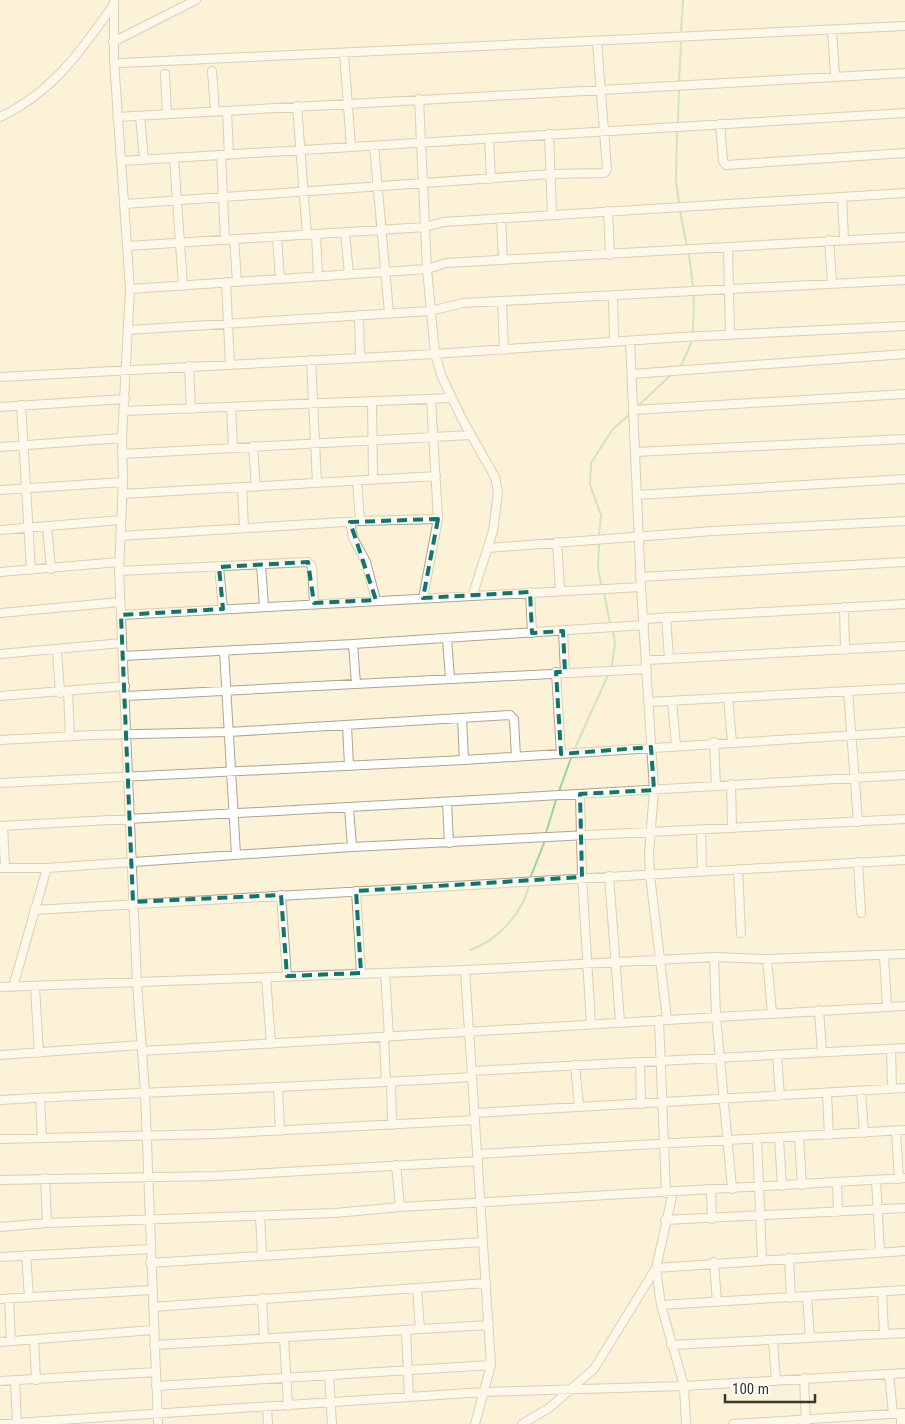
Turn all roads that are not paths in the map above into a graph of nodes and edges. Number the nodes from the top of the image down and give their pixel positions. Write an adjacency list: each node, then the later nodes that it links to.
1 (196, 0): 5 (street)
2 (114, 2): 5 (street); 22 (street)
3 (905, 26): 4 (street)
4 (832, 30): 6 (street); 12 (street)
5 (113, 42): 23 (street)
6 (597, 42): 7 (street); 13 (street)
7 (344, 53): 8 (street); 15 (street)
8 (121, 63)
9 (212, 71): 17 (street)
10 (905, 73): 12 (street)
11 (165, 74): 20 (street)
12 (835, 75): 13 (street)
13 (600, 90): 14 (street); 25 (street)
14 (419, 99): 15 (street); 28 (street)
15 (349, 103): 16 (street); 30 (street)
16 (297, 106): 18 (street); 31 (street)
17 (215, 111): 18 (street); 20 (street)
18 (227, 111): 34 (street)
19 (905, 113): 24 (street)
20 (167, 114): 21 (street)
21 (140, 116): 23 (street); 36 (street)
22 (0, 117)
23 (118, 117): 37 (street)
24 (720, 124): 25 (street); 32 (street)
25 (603, 131): 26 (street); 38 (street)
26 (549, 134): 27 (street); 38 (street)
27 (489, 138): 28 (street); 39 (street)
28 (421, 143): 29 (street); 40 (street)
29 (374, 146): 30 (street); 41 (street)
30 (350, 147): 31 (street)
31 (299, 150): 34 (street); 42 (street)
32 (905, 153)
33 (220, 155): 34 (street); 35 (street); 44 (street)
34 (229, 155)
35 (174, 158): 36 (street); 46 (street)
36 (144, 160): 37 (street)
37 (122, 162): 47 (street)
38 (551, 174): 39 (street); 49 (street)
39 (491, 179): 40 (street)
40 (424, 183): 41 (street); 51 (street)
41 (378, 186): 42 (street); 52 (street)
42 (303, 192): 44 (street); 55 (street)
43 (905, 193): 45 (street)
44 (222, 197): 46 (street); 59 (street)
45 (842, 198): 48 (street); 58 (street)
46 (177, 200): 47 (street); 62 (street)
47 (125, 204): 63 (street)
48 (608, 211): 49 (street); 65 (street)
49 (552, 215): 50 (street)
50 (501, 218): 51 (street); 66 (street)
51 (425, 227): 52 (street); 67 (street)
52 (382, 230): 53 (street); 68 (street)
53 (345, 232): 54 (street); 69 (street)
54 (316, 234): 55 (street); 70 (street)
55 (307, 235): 56 (street)
56 (277, 237): 60 (street); 71 (street)
57 (905, 237): 58 (street)
58 (844, 239): 61 (street)
59 (225, 240): 60 (street); 62 (street)
60 (234, 240): 74 (street)
61 (829, 240): 64 (street); 75 (street)
62 (180, 243): 63 (street); 76 (street)
63 (128, 246): 77 (street)
64 (728, 247): 65 (street); 78 (street)
65 (610, 255): 66 (street)
66 (503, 260): 67 (street)
67 (427, 269): 68 (street); 81 (street)
68 (386, 272): 69 (street); 82 (street)
69 (349, 274): 70 (street)
70 (318, 276): 71 (street)
71 (280, 279): 74 (street)
72 (905, 280): 75 (street)
73 (226, 282): 74 (street); 76 (street); 84 (street)
74 (237, 282)
75 (832, 283): 78 (street)
76 (182, 286): 77 (street)
77 (130, 289): 86 (street)
78 (729, 289): 79 (street); 87 (street)
79 (613, 295): 80 (street); 89 (street)
80 (502, 301): 81 (street); 90 (street)
81 (430, 311): 82 (street); 91 (street)
82 (389, 314): 83 (street)
83 (360, 315): 84 (street); 93 (street)
84 (228, 324): 86 (street); 95 (street)
85 (905, 326): 87 (street)
86 (128, 330): 97 (street)
87 (730, 335): 88 (street)
88 (630, 341): 89 (street); 98 (street)
89 (614, 342): 90 (street)
90 (504, 350): 91 (street)
91 (435, 354): 93 (street); 101 (street)
92 (905, 354): 98 (street)
93 (360, 358): 94 (street)
94 (311, 360): 95 (street); 105 (street)
95 (230, 364): 96 (street)
96 (189, 366): 97 (street); 109 (street)
97 (126, 370): 99 (street); 102 (street)
98 (632, 374): 110 (street)
99 (0, 377)
100 (905, 394): 110 (street)
101 (452, 398): 103 (street); 112 (street)
102 (125, 399): 106 (street); 111 (street)
103 (432, 399): 104 (street); 113 (street)
104 (372, 401): 105 (street); 116 (street)
105 (312, 404): 108 (street); 117 (street)
106 (21, 405): 107 (street); 118 (street)
107 (0, 406)
108 (232, 407): 109 (street); 121 (street)
109 (191, 409): 111 (street)
110 (633, 410): 122 (street)
111 (124, 411): 114 (street)
112 (470, 435): 113 (street); 148 (street)
113 (434, 437): 116 (street); 124 (street)
114 (122, 438): 118 (street); 123 (street)
115 (905, 439): 122 (street)
116 (371, 440): 117 (street); 126 (street)
117 (315, 443): 119 (street); 129 (street)
118 (24, 446): 120 (street); 132 (street)
119 (253, 446): 121 (street); 131 (street)
120 (0, 447)
121 (233, 447): 123 (street)
122 (635, 452): 135 (street)
123 (122, 454): 128 (street)
124 (436, 476): 126 (street); 136 (street)
125 (905, 479): 135 (street)
126 (373, 480): 127 (street)
127 (356, 481): 129 (street); 138 (street)
128 (123, 482): 132 (street); 134 (street)
129 (317, 483): 131 (street)
130 (242, 487): 131 (street); 134 (street); 143 (street)
131 (256, 487)
132 (27, 489): 133 (street); 142 (street)
133 (0, 490)
134 (122, 494): 137 (street)
135 (636, 495): 146 (street)
136 (438, 519): 138 (street); 162 (street)
137 (121, 520): 141 (street); 145 (street)
138 (360, 521): 140 (street)
139 (905, 521): 146 (street)
140 (350, 522): 143 (street); 163 (street)
141 (48, 526): 142 (street); 153 (street)
142 (29, 528): 144 (street); 154 (street)
143 (244, 528): 145 (street)
144 (0, 530)
145 (120, 536): 149 (street)
146 (638, 536): 147 (street); 157 (street)
147 (557, 542): 148 (street); 159 (street)
148 (488, 548): 161 (street)
149 (119, 562): 153 (street); 155 (street)
150 (905, 562): 157 (street)
151 (261, 565): 152 (street); 165 (street); 167 (street)
152 (219, 567): 155 (street); 169 (street)
153 (51, 569): 154 (street)
154 (31, 570): 156 (street)
155 (118, 571): 164 (street)
156 (0, 572)
157 (640, 577): 158 (street)
158 (641, 587): 159 (street); 173 (street)
159 (560, 590): 160 (street)
160 (530, 592): 161 (street); 175 (street)
161 (473, 594): 162 (street)
162 (422, 598): 163 (street)
163 (376, 600): 165 (street)
164 (120, 602): 170 (street); 171 (street)
165 (314, 603): 167 (street)
166 (905, 604): 168 (street)
167 (264, 606): 169 (street)
168 (844, 607): 172 (street); 181 (street)
169 (223, 609): 171 (street)
170 (0, 613)
171 (121, 615): 177 (street)
172 (666, 617): 173 (street); 185 (street)
173 (643, 622): 174 (street); 186 (street)
174 (563, 631): 175 (street); 189 (street)
175 (532, 633): 176 (street)
176 (447, 639): 178 (street); 190 (street)
177 (122, 643): 180 (street); 184 (street)
178 (353, 644): 182 (street); 191 (street)
179 (905, 646): 181 (street)
180 (57, 650): 183 (street); 196 (street)
181 (845, 650): 185 (street)
182 (224, 651): 184 (street); 194 (street)
183 (0, 654)
184 (123, 656): 192 (street)
185 (669, 658): 186 (street)
186 (647, 660): 187 (street)
187 (648, 669): 189 (street); 201 (street)
188 (556, 672): 189 (street); 190 (street); 214 (street)
189 (565, 672)
190 (450, 678): 191 (street)
191 (356, 684): 194 (street)
192 (125, 686): 196 (street); 198 (street)
193 (905, 688): 195 (street)
194 (227, 691): 198 (street); 204 (street)
195 (848, 691): 199 (street); 208 (street)
196 (64, 693): 197 (street); 207 (street)
197 (0, 696)
198 (126, 696): 206 (street)
199 (728, 698): 200 (street); 211 (street)
200 (672, 701): 201 (street); 212 (street)
201 (649, 702): 213 (street)
202 (462, 718): 203 (street); 215 (street); 216 (street)
203 (347, 725): 204 (street); 217 (street)
204 (229, 732): 206 (street); 218 (street)
205 (905, 732): 208 (street)
206 (127, 735): 207 (street); 220 (street)
207 (70, 736): 209 (street)
208 (853, 736): 211 (street); 221 (street)
209 (0, 740)
210 (714, 742): 211 (street); 212 (street); 224 (street)
211 (732, 742)
212 (676, 745): 213 (street)
213 (651, 747): 214 (street); 225 (street)
214 (561, 754): 215 (street)
215 (516, 757): 216 (street)
216 (464, 760): 217 (street)
217 (350, 766): 218 (street)
218 (232, 772): 220 (street); 229 (street)
219 (905, 775): 221 (street)
220 (129, 777): 222 (street); 231 (street)
221 (855, 778): 223 (street); 232 (street)
222 (0, 783)
223 (731, 784): 224 (street); 234 (street)
224 (716, 785): 225 (street)
225 (654, 790): 226 (street); 236 (street)
226 (580, 794): 227 (street); 237 (street)
227 (447, 802): 228 (street); 238 (street)
228 (349, 808): 229 (street); 239 (street)
229 (234, 815): 231 (street); 240 (street)
230 (905, 819): 232 (street)
231 (130, 820): 233 (street); 242 (street)
232 (858, 822): 234 (street)
233 (2, 826): 244 (street)
234 (732, 828): 235 (street)
235 (701, 830): 236 (street); 247 (street)
236 (651, 833): 237 (street); 248 (street)
237 (582, 836): 238 (street); 250 (street)
238 (449, 843): 239 (street)
239 (352, 847): 240 (street)
240 (236, 855): 242 (street)
241 (905, 860): 243 (street)
242 (132, 862): 245 (street); 253 (street)
243 (858, 862): 246 (street); 255 (street)
244 (3, 868): 245 (street)
245 (47, 868): 254 (street)
246 (738, 869): 247 (street); 256 (street)
247 (702, 871): 248 (street)
248 (650, 875): 249 (street); 261 (street)
249 (609, 876): 250 (street); 262 (street)
250 (582, 877): 251 (street); 263 (street)
251 (356, 891): 252 (street); 266 (street)
252 (281, 896): 253 (street); 267 (street)
253 (133, 902): 254 (street); 269 (street)
254 (34, 910): 270 (street)
255 (861, 913)
256 (741, 932)
257 (884, 954): 258 (street); 260 (street); 274 (street)
258 (905, 954)
259 (714, 957): 260 (street); 261 (street); 277 (street)
260 (768, 958): 276 (street)
261 (661, 960): 262 (street); 278 (street)
262 (617, 962): 263 (street); 279 (street)
263 (588, 963): 264 (street); 280 (street)
264 (465, 970): 265 (street); 281 (street)
265 (386, 972): 266 (street); 282 (street)
266 (362, 973): 267 (street)
267 (287, 976): 268 (street)
268 (266, 977): 269 (street); 283 (street)
269 (137, 983): 272 (street); 284 (street)
270 (13, 986): 271 (street); 272 (street)
271 (0, 987)
272 (35, 987): 288 (street)
273 (905, 1006): 274 (street)
274 (887, 1007): 275 (street)
275 (819, 1010): 276 (street); 287 (street)
276 (772, 1013): 277 (street)
277 (716, 1016): 278 (street); 291 (street)
278 (663, 1019): 279 (street); 292 (street)
279 (620, 1022): 280 (street)
280 (591, 1024): 281 (street)
281 (469, 1030): 282 (street); 295 (street)
282 (386, 1037): 283 (street); 296 (street)
283 (271, 1044): 284 (street)
284 (142, 1048): 288 (street); 301 (street)
285 (905, 1048): 286 (street)
286 (891, 1049): 287 (street); 299 (street)
287 (822, 1052): 290 (street)
288 (38, 1053): 289 (street)
289 (0, 1055)
290 (777, 1055): 291 (street); 303 (street)
291 (720, 1058): 292 (street); 306 (street)
292 (661, 1061): 293 (street); 307 (street)
293 (640, 1062): 294 (street); 308 (street)
294 (575, 1065): 295 (street); 309 (street)
295 (472, 1074): 296 (street); 310 (street)
296 (389, 1082): 297 (street); 311 (street)
297 (278, 1088): 301 (street); 313 (street)
298 (905, 1088): 299 (street)
299 (892, 1089): 300 (street)
300 (861, 1091): 302 (street); 315 (street)
301 (145, 1092): 304 (street); 316 (street)
302 (827, 1093): 303 (street); 317 (street)
303 (780, 1096): 306 (street)
304 (40, 1098): 305 (street); 319 (street)
305 (0, 1100)
306 (724, 1100): 307 (street); 323 (street)
307 (662, 1103): 308 (street); 324 (street)
308 (641, 1104): 309 (street)
309 (579, 1108): 310 (street)
310 (475, 1117): 311 (street); 325 (street)
311 (392, 1125): 313 (street)
312 (905, 1130): 314 (street)
313 (280, 1131): 316 (street)
314 (896, 1131): 315 (street); 329 (street)
315 (864, 1133): 317 (street)
316 (146, 1135): 319 (street); 327 (street)
317 (829, 1135): 318 (street)
318 (799, 1137): 320 (street); 333 (street)
319 (42, 1138): 321 (street)
320 (779, 1138): 322 (street); 334 (street)
321 (0, 1139)
322 (757, 1139): 323 (street); 335 (street)
323 (727, 1141): 324 (street); 336 (street)
324 (664, 1144): 325 (street); 338 (street)
325 (478, 1157): 326 (street); 339 (street)
326 (396, 1165): 327 (street); 340 (street)
327 (148, 1177): 328 (street); 346 (street)
328 (45, 1178): 330 (street); 349 (street)
329 (902, 1178): 331 (street)
330 (0, 1180)
331 (876, 1180): 332 (street); 342 (street)
332 (837, 1182): 333 (street); 343 (street)
333 (802, 1185): 334 (street)
334 (782, 1186): 335 (street)
335 (758, 1187): 336 (street); 345 (street)
336 (732, 1189): 337 (street)
337 (711, 1190): 338 (street); 347 (street)
338 (669, 1193): 339 (street); 348 (street)
339 (481, 1204): 340 (street); 351 (street)
340 (400, 1207): 344 (street)
341 (905, 1208): 342 (street)
342 (878, 1210): 343 (street); 354 (street)
343 (838, 1212): 345 (street)
344 (260, 1216): 346 (street); 355 (street)
345 (759, 1216): 347 (street); 359 (street)
346 (149, 1219): 349 (street); 352 (street)
347 (712, 1219): 348 (street)
348 (665, 1220): 362 (street)
349 (47, 1223): 350 (street)
350 (0, 1227)
351 (484, 1242): 355 (street); 363 (street)
352 (150, 1249): 356 (street); 361 (street)
353 (905, 1251): 354 (street)
354 (880, 1252): 358 (street)
355 (262, 1254): 361 (street)
356 (26, 1255): 357 (street); 369 (street)
357 (0, 1257)
358 (789, 1258): 359 (street); 372 (street)
359 (762, 1259): 360 (street)
360 (714, 1262): 362 (street); 374 (street)
361 (150, 1263): 365 (street)
362 (656, 1268): 375 (street); 406 (street)
363 (486, 1283): 364 (street); 377 (street)
364 (417, 1288): 371 (street); 378 (street)
365 (152, 1290): 369 (street); 376 (street)
366 (905, 1290): 367 (street)
367 (882, 1292): 368 (street); 382 (street)
368 (806, 1296): 372 (street); 385 (street)
369 (29, 1297): 370 (street)
370 (9, 1298): 373 (street); 387 (street)
371 (262, 1298): 376 (street); 383 (street)
372 (791, 1298): 374 (street)
373 (0, 1299)
374 (717, 1302): 375 (street)
375 (661, 1305): 391 (street)
376 (153, 1307): 379 (street)
377 (489, 1325): 378 (street); 392 (street)
378 (420, 1329): 380 (street)
379 (153, 1330): 386 (street); 390 (street)
380 (406, 1330): 384 (street); 393 (street)
381 (905, 1333): 382 (street)
382 (884, 1334): 385 (street)
383 (264, 1338): 384 (street); 390 (street)
384 (284, 1338): 398 (street)
385 (810, 1338): 388 (street)
386 (34, 1340): 387 (street); 400 (street)
387 (11, 1341): 389 (street)
388 (773, 1341): 391 (street); 401 (street)
389 (0, 1342)
390 (154, 1345): 394 (street)
391 (671, 1345): 405 (street)
392 (491, 1365): 393 (street); 407 (street)
393 (408, 1370): 397 (street); 408 (street)
394 (156, 1372): 400 (street); 404 (street)
395 (905, 1373): 396 (street)
396 (889, 1374): 399 (street); 412 (street)
397 (329, 1375): 398 (street); 409 (street)
398 (287, 1377): 404 (street); 410 (street)
399 (804, 1378): 401 (street); 415 (street)
400 (36, 1380): 402 (street)
401 (776, 1380): 405 (street)
402 (15, 1381): 403 (street); 416 (street)
403 (0, 1382)
404 (156, 1386): 413 (street)
405 (684, 1386): 406 (street); 424 (street)
406 (573, 1389): 407 (street); 423 (street)
407 (484, 1392): 408 (street); 422 (street)
408 (409, 1398): 409 (street)
409 (331, 1404): 410 (street); 421 (street)
410 (288, 1406): 411 (street)
411 (267, 1408): 413 (street); 420 (street)
412 (899, 1413): 414 (street); 426 (street)
413 (158, 1414): 417 (street); 419 (street)
414 (853, 1420): 415 (street)
415 (806, 1421): 425 (street)
416 (17, 1423): 417 (street); 418 (street)
417 (37, 1423)
418 (0, 1424)
419 (158, 1424)
420 (268, 1424)
421 (332, 1424)
422 (474, 1424)
423 (522, 1424)
424 (686, 1424)
425 (733, 1424)
426 (902, 1424)

